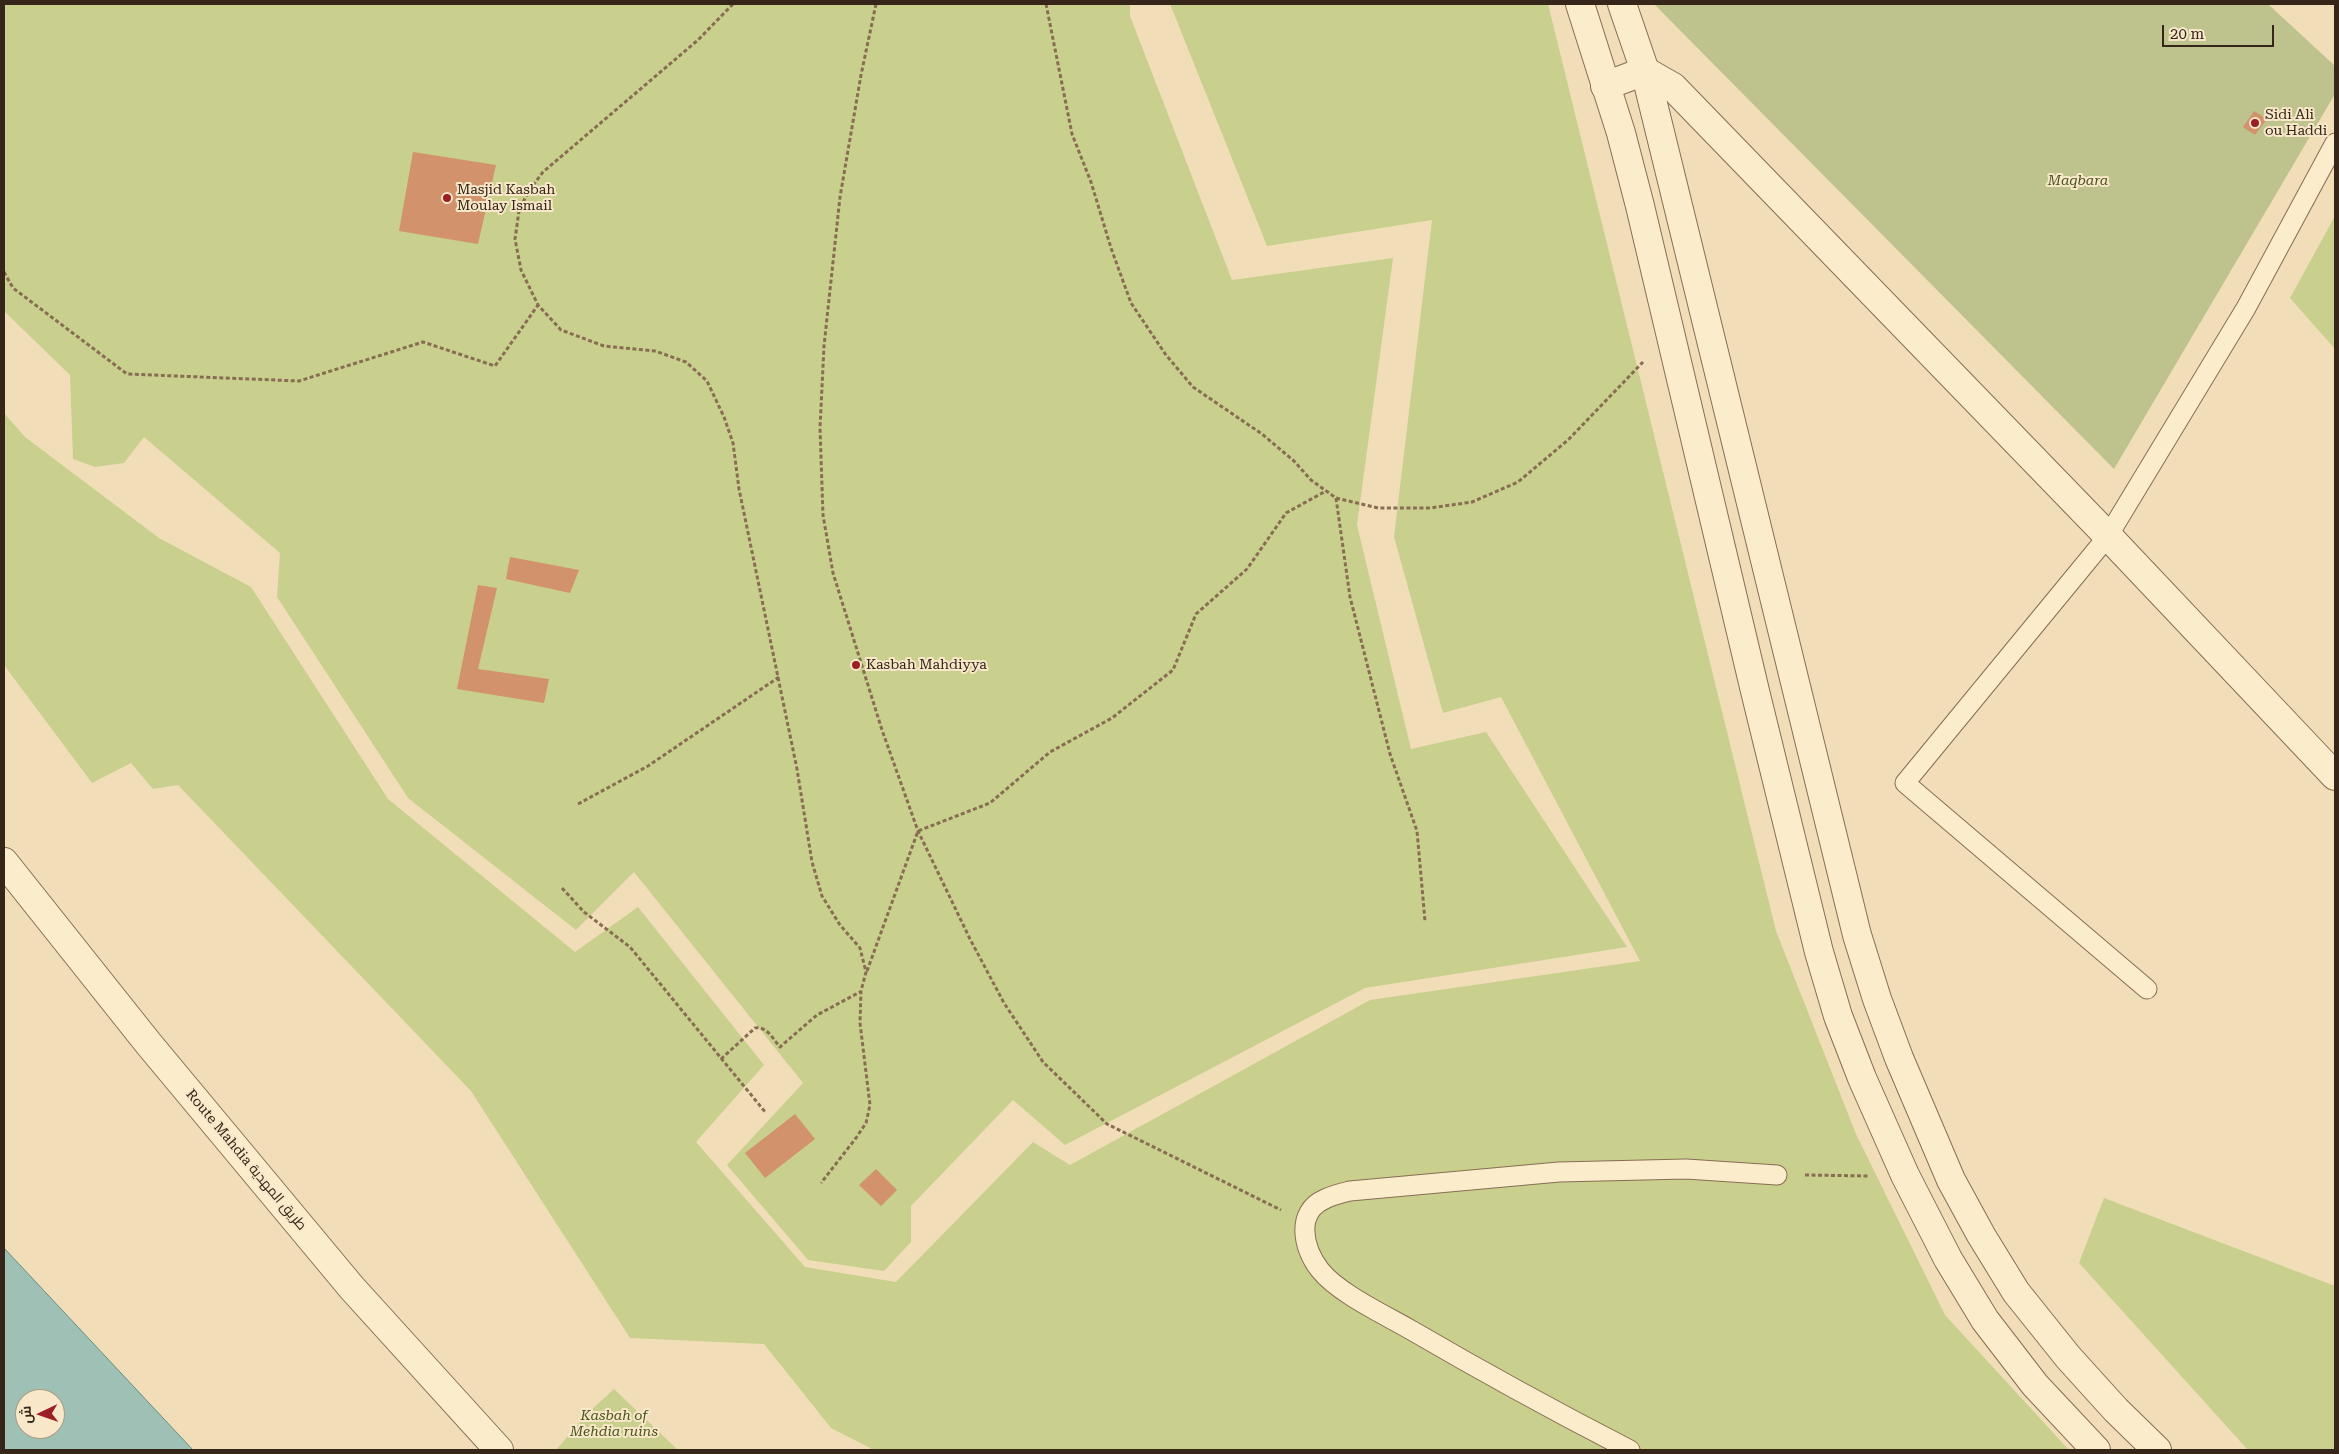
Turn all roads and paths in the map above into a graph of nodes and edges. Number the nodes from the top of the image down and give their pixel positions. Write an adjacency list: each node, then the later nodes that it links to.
1 (733, 4): 10 (path)
2 (876, 4): 18 (path)
3 (1046, 4): 12 (path)
4 (1580, 4): 7 (street)
5 (1622, 4): 6 (street)
6 (1645, 71): 7 (street); 14 (street); 34 (street)
7 (1605, 86): 11 (street)
8 (2335, 142): 14 (lane)
9 (4, 272): 10 (path)
10 (538, 305): 15 (path)
11 (1670, 334): 13 (path); 33 (street)
12 (1326, 491): 13 (path); 18 (path)
13 (1336, 498): 21 (path)
14 (2108, 536): 16 (street); 23 (lane)
15 (779, 677): 17 (path); 22 (path)
16 (2335, 776)
17 (578, 804)
18 (918, 831): 22 (path); 30 (path)
19 (4, 862): 31 (street, Route Mahdia طريق المهدية)
20 (562, 888): 25 (path)
21 (1425, 921)
22 (866, 972): 24 (path)
23 (2147, 989)
24 (861, 991): 25 (path); 29 (path)
25 (721, 1059): 26 (path)
26 (766, 1113)
27 (1777, 1175): 28 (path); 30 (lane)
28 (1877, 1176)
29 (821, 1183)
30 (1304, 1222): 32 (lane)
31 (499, 1450)
32 (1630, 1450)
33 (2096, 1450)
34 (2157, 1450)

